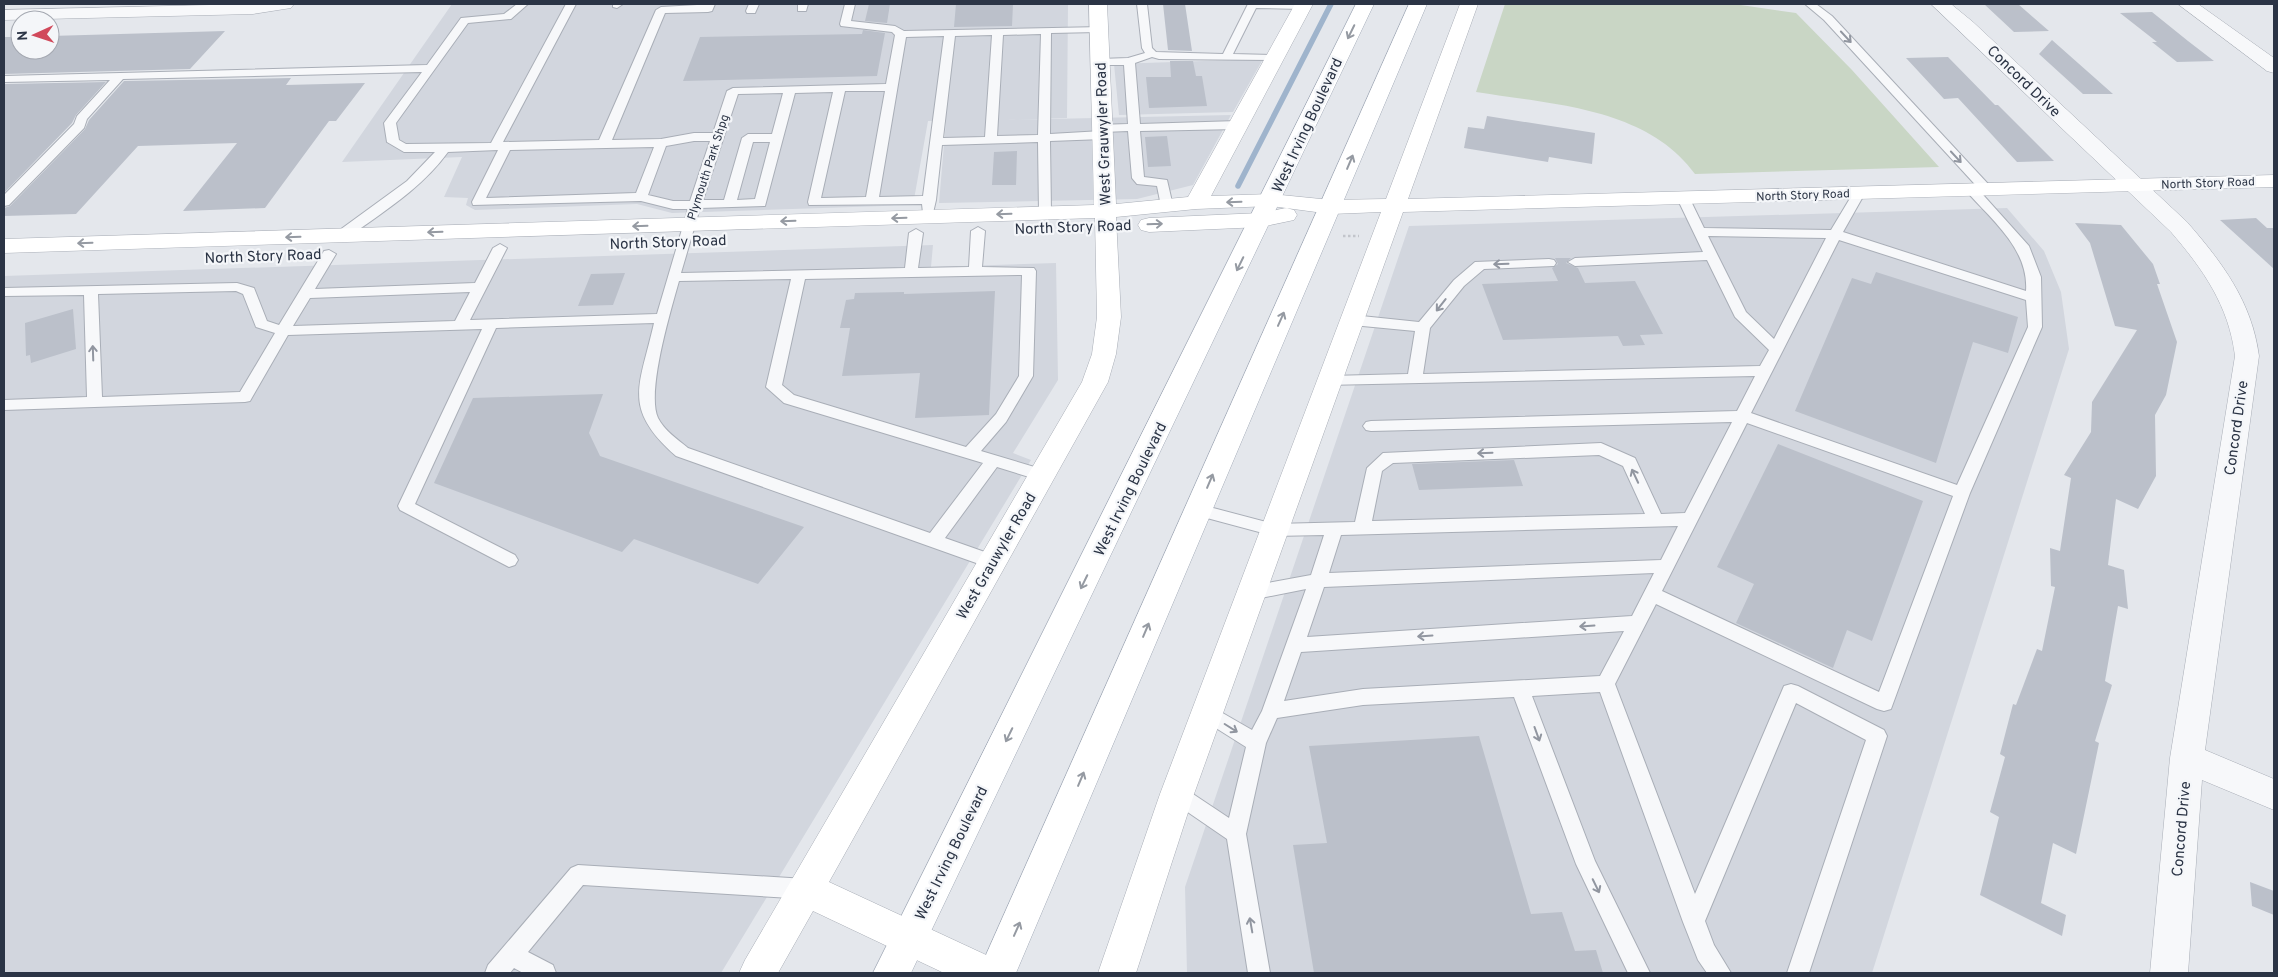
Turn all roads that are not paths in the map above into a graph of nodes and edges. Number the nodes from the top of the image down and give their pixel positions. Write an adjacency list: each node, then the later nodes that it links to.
1 (285, 4): 15 (street)
2 (523, 4): 27 (lane)
3 (571, 4): 44 (lane)
4 (710, 4): 43 (lane)
5 (850, 4): 20 (lane)
6 (1098, 4): 16 (main road, West Grauwyler Road)
7 (1142, 4): 21 (lane)
8 (1365, 4): 58 (main road, West Irving Boulevard, one-way to 58)
9 (1418, 4): 62 (main road, one-way to 9)
10 (1469, 4): 57 (main road)
11 (1810, 4): 48 (lane, one-way to 48)
12 (1940, 4): 47 (street, Concord Drive)
13 (2187, 4): 26 (street)
14 (1303, 5): 22 (lane); 23 (main road)
15 (4, 15)
16 (1098, 29): 17 (lane); 25 (main road, West Grauwyler Road)
17 (1046, 30): 18 (lane); 39 (lane)
18 (998, 32): 19 (lane); 40 (lane)
19 (950, 33): 20 (lane); 41 (lane)
20 (902, 34): 30 (lane)
21 (1152, 54): 22 (lane); 24 (lane)
22 (1227, 56): 23 (lane)
23 (1275, 58): 34 (main road)
24 (1129, 61): 25 (lane); 35 (lane)
25 (1100, 62): 36 (main road, West Grauwyler Road)
26 (2274, 67)
27 (430, 68): 28 (lane); 45 (lane)
28 (120, 76): 29 (lane); 53 (lane)
29 (4, 78)
30 (891, 87): 31 (lane); 52 (lane)
31 (840, 88): 32 (lane); 52 (lane)
32 (790, 90): 33 (lane); 38 (lane)
33 (733, 91): 37 (lane, Plymouth Park Shpg)
34 (1238, 126): 35 (lane); 54 (main road)
35 (1134, 127): 36 (lane); 56 (lane)
36 (1103, 132): 39 (lane); 61 (main road, West Grauwyler Road)
37 (718, 137): 42 (lane); 63 (lane, Plymouth Park Shpg)
38 (777, 138): 55 (lane); 55 (lane)
39 (1044, 138): 40 (lane); 59 (lane)
40 (991, 140): 41 (lane)
41 (937, 142): 60 (lane)
42 (661, 143): 43 (lane); 50 (lane)
43 (604, 144): 44 (lane)
44 (501, 147): 45 (lane); 50 (lane)
45 (444, 148): 67 (lane)
46 (2274, 181): 47 (main road, North Story Road)
47 (2134, 185): 48 (main road, North Story Road); 121 (street, Concord Drive)
48 (1979, 190): 49 (main road, North Story Road); 82 (lane)
49 (1858, 193): 51 (main road, North Story Road); 66 (lane)
50 (641, 197): 63 (lane)
51 (1683, 198): 57 (main road, North Story Road); 65 (lane)
52 (872, 201): 60 (lane)
53 (4, 202)
54 (1196, 203): 56 (main road, North Story Road); 58 (main road, North Story Road, one-way to 54)
55 (729, 204): 63 (lane)
56 (1167, 206): 61 (main road, North Story Road)
57 (1394, 206): 62 (main road, North Story Road); 84 (main road)
58 (1266, 210): 61 (main road, North Story Road, one-way to 58); 62 (main road, North Story Road); 127 (main road, West Irving Boulevard, one-way to 127)
59 (1045, 213): 60 (main road, North Story Road, one-way to 60); 61 (main road, North Story Road)
60 (924, 216): 63 (main road, North Story Road); 64 (main road, North Story Road); 74 (lane)
61 (1106, 218): 64 (main road, North Story Road); 99 (main road, West Grauwyler Road)
62 (1335, 222): 101 (main road, one-way to 62)
63 (689, 223): 67 (main road, North Story Road, one-way to 67); 69 (main road, North Story Road); 77 (lane)
64 (978, 230): 75 (lane)
65 (1700, 232): 66 (lane); 70 (lane)
66 (1835, 234): 82 (lane); 89 (lane)
67 (336, 244): 68 (main road, North Story Road, one-way to 68); 69 (main road, North Story Road); 73 (main road, North Story Road); 81 (lane)
68 (4, 246)
69 (500, 248): 78 (lane)
70 (1711, 256): 71 (lane); 89 (lane)
71 (1575, 262)
72 (1549, 263): 87 (lane, one-way to 87)
73 (4, 265)
74 (911, 272): 75 (lane); 76 (lane)
75 (975, 272): 97 (lane)
76 (799, 275): 77 (lane); 97 (lane)
77 (673, 277): 83 (lane)
78 (480, 287): 81 (lane); 86 (lane)
79 (91, 290): 80 (lane); 88 (lane); 93 (lane, one-way to 79)
80 (4, 292)
81 (306, 294): 88 (lane)
82 (2033, 298): 100 (lane)
83 (662, 318): 85 (lane); 107 (lane)
84 (1352, 320): 87 (lane); 92 (main road)
85 (491, 324): 86 (lane); 108 (lane)
86 (460, 325): 88 (lane)
87 (1423, 327): 91 (lane)
88 (283, 331): 93 (lane)
89 (1777, 350): 90 (lane)
90 (1766, 371): 91 (lane); 95 (lane)
91 (1416, 379): 92 (lane)
92 (1330, 381): 106 (main road)
93 (95, 402): 94 (lane)
94 (4, 405)
95 (1743, 416): 96 (lane); 100 (lane); 102 (lane)
96 (1370, 426)
97 (969, 454): 98 (lane)
98 (993, 461): 99 (lane); 107 (lane)
99 (1042, 475): 109 (main road, West Grauwyler Road)
100 (1962, 493): 113 (lane)
101 (1198, 510): 106 (lane); 134 (main road, one-way to 101)
102 (1690, 519): 103 (lane); 110 (lane)
103 (1656, 520): 105 (lane); 105 (lane, one-way to 105)
104 (1335, 528): 105 (lane); 106 (lane); 111 (lane)
105 (1362, 528)
106 (1274, 530): 112 (main road)
107 (934, 541): 109 (lane)
108 (509, 560)
109 (993, 562): 125 (main road, West Grauwyler Road)
110 (1666, 566): 111 (lane); 113 (lane)
111 (1318, 580): 112 (lane); 115 (lane)
112 (1251, 593): 119 (main road)
113 (1652, 594): 114 (lane)
114 (1636, 623): 115 (lane, one-way to 115); 116 (lane)
115 (1294, 645): 118 (lane)
116 (1606, 684): 117 (lane); 126 (lane)
117 (1520, 689): 118 (lane); 137 (lane, one-way to 137)
118 (1271, 711): 120 (lane)
119 (1207, 712): 120 (lane, one-way to 120); 122 (main road)
120 (1256, 743): 124 (lane)
121 (2188, 758): 123 (street); 140 (street, Concord Drive)
122 (1177, 794): 124 (lane); 135 (main road)
123 (2274, 795)
124 (1236, 834): 136 (lane, one-way to 124)
125 (806, 889): 127 (main road); 128 (lane); 131 (main road)
126 (1694, 922): 138 (lane); 139 (lane)
127 (910, 937): 132 (main road, West Irving Boulevard); 133 (main road)
128 (511, 955): 129 (lane); 130 (lane)
129 (496, 973)
130 (545, 973)
131 (758, 973)
132 (892, 973)
133 (984, 973)
134 (997, 973)
135 (1118, 973)
136 (1259, 973)
137 (1639, 973)
138 (1720, 973)
139 (1798, 973)
140 (2168, 973)

